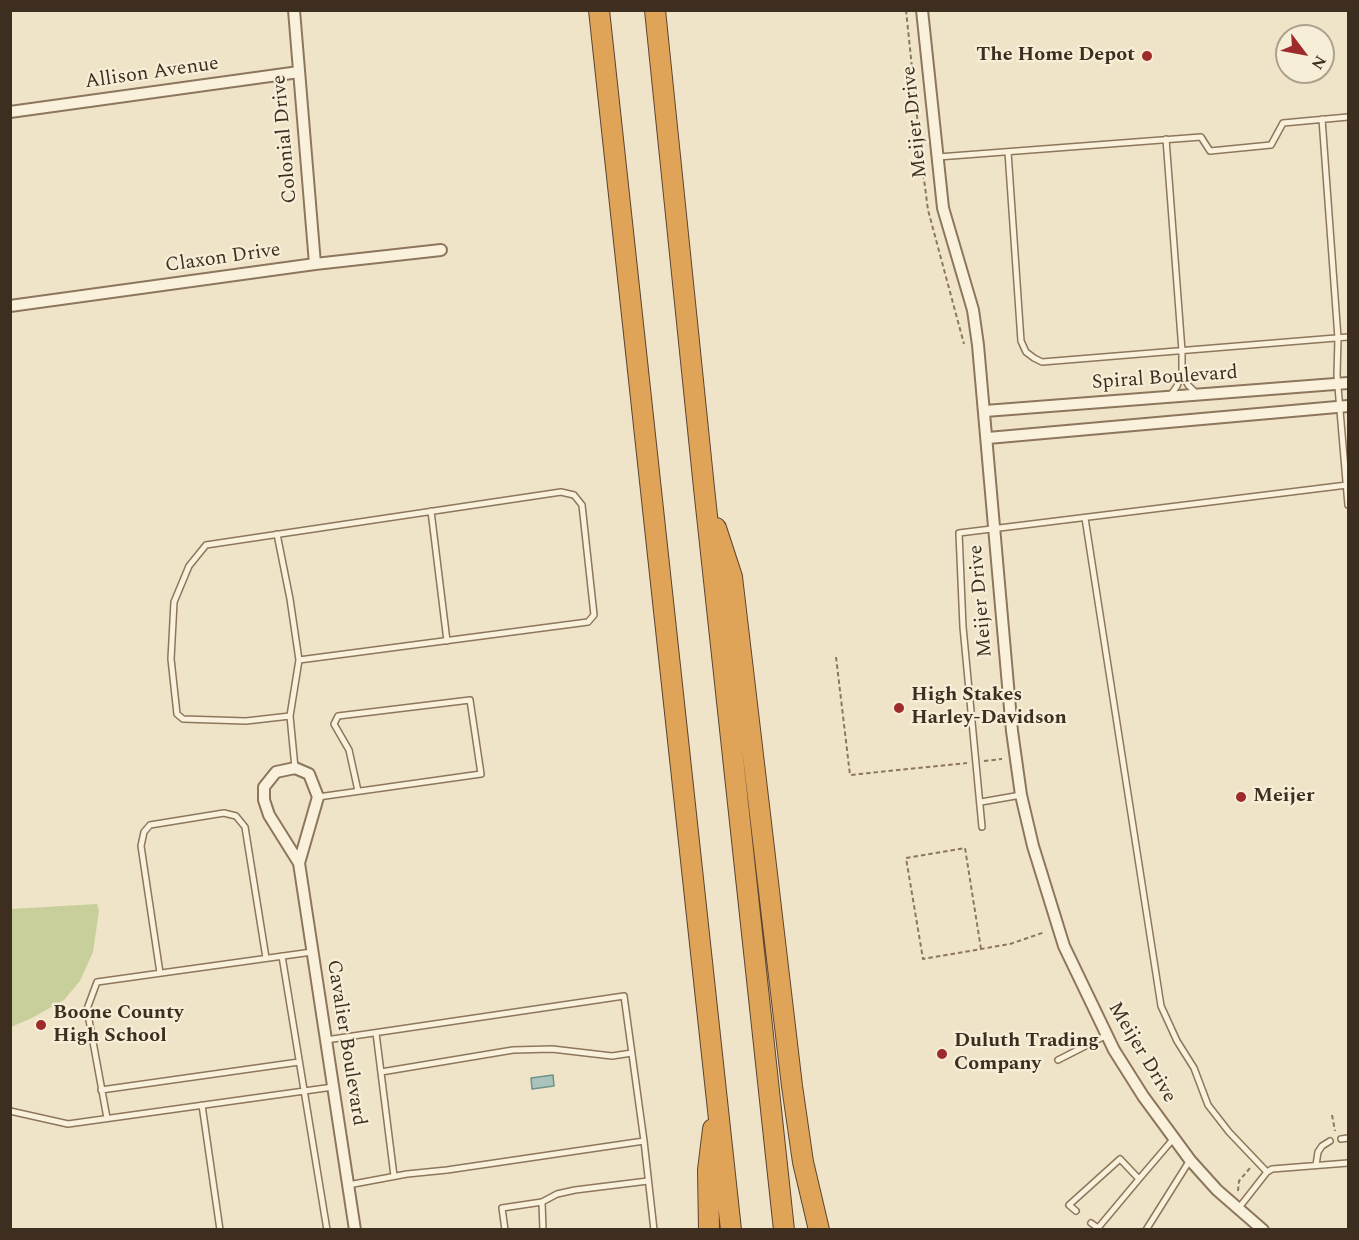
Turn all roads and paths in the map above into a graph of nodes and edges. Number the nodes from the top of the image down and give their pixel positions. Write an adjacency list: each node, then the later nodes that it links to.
1 (294, 10): 5 (street, Colonial Drive)
2 (599, 10): 61 (highway)
3 (654, 10): 26 (highway)
4 (922, 10): 11 (street, Meijer Drive)
5 (299, 72): 6 (street, Allison Avenue); 13 (street, Colonial Drive)
6 (10, 112)
7 (1348, 117): 8 (lane)
8 (1322, 119): 9 (lane); 16 (lane)
9 (1166, 139): 10 (lane); 17 (lane)
10 (1008, 152): 11 (lane); 17 (lane)
11 (938, 157): 23 (street, Meijer Drive)
12 (441, 250): 13 (street, Claxon Drive)
13 (315, 264): 14 (street, Claxon Drive)
14 (10, 306)
15 (1348, 337): 16 (lane)
16 (1338, 338): 17 (lane); 19 (lane)
17 (1182, 351): 18 (lane)
18 (1182, 373): 20 (lane); 21 (lane)
19 (1343, 383): 20 (street, Spiral Boulevard); 22 (lane)
20 (1197, 395): 21 (street, Spiral Boulevard)
21 (1169, 397): 23 (street, Spiral Boulevard)
22 (1345, 406): 24 (street); 25 (lane)
23 (985, 411): 24 (street, Meijer Drive)
24 (988, 438): 30 (street, Meijer Drive)
25 (1347, 484): 27 (lane); 29 (lane)
26 (704, 488): 94 (highway); 95 (highway)
27 (1348, 505)
28 (431, 511): 31 (lane); 32 (lane); 32 (lane)
29 (1085, 518): 30 (lane); 73 (lane)
30 (993, 529): 37 (lane); 40 (street, Meijer Drive)
31 (278, 534): 34 (lane); 35 (lane)
32 (447, 640): 34 (lane)
33 (836, 657): 37 (path)
34 (299, 660): 35 (lane)
35 (290, 716): 38 (lane)
36 (1002, 759): 37 (path)
37 (977, 762): 42 (lane)
38 (295, 768): 41 (street); 44 (street, Cavalier Boulevard)
39 (358, 791): 39 (lane); 41 (lane)
40 (1021, 795): 42 (lane); 52 (street, Meijer Drive)
41 (318, 797): 44 (street, Cavalier Boulevard)
42 (981, 802): 43 (lane)
43 (982, 827)
44 (298, 863): 47 (street, Cavalier Boulevard)
45 (1045, 932): 46 (path)
46 (981, 949): 46 (path)
47 (312, 952): 48 (lane); 53 (street, Cavalier Boulevard)
48 (282, 956): 49 (lane); 56 (lane)
49 (266, 958): 50 (lane); 50 (lane)
50 (160, 973): 59 (lane)
51 (376, 1033): 53 (lane); 54 (lane); 57 (lane)
52 (1107, 1035): 55 (lane); 67 (street, Meijer Drive)
53 (326, 1040): 58 (street, Cavalier Boulevard)
54 (632, 1053): 57 (lane); 70 (lane)
55 (1058, 1060)
56 (299, 1062): 59 (lane); 60 (lane)
57 (381, 1072): 77 (lane)
58 (333, 1087): 60 (lane); 80 (street, Cavalier Boulevard)
59 (101, 1090): 65 (lane)
60 (303, 1091): 62 (lane); 87 (lane)
61 (717, 1094): 92 (highway); 93 (highway)
62 (202, 1105): 65 (lane); 86 (lane)
63 (10, 1111): 65 (lane)
64 (1332, 1115): 66 (path)
65 (106, 1118)
66 (1327, 1132)
67 (1174, 1138): 72 (street, Meijer Drive); 78 (lane)
68 (1341, 1138): 69 (lane)
69 (1348, 1138)
70 (644, 1141): 77 (lane); 79 (lane)
71 (1330, 1141): 75 (lane)
72 (1190, 1160): 83 (street, Meijer Drive); 96 (lane)
73 (1256, 1161): 76 (lane); 81 (path)
74 (1348, 1163): 75 (lane)
75 (1316, 1166): 76 (lane)
76 (1267, 1172): 83 (lane)
77 (394, 1176): 80 (lane)
78 (1139, 1179): 84 (lane); 85 (lane)
79 (648, 1181): 82 (lane); 91 (lane)
80 (348, 1185): 88 (street, Cavalier Boulevard)
81 (1238, 1191)
82 (542, 1202): 89 (lane); 90 (lane)
83 (1238, 1209): 97 (street, Meijer Drive)
84 (1076, 1211)
85 (1092, 1223)
86 (220, 1230)
87 (327, 1230)
88 (355, 1230)
89 (505, 1230)
90 (543, 1230)
91 (654, 1230)
92 (709, 1230)
93 (731, 1230)
94 (784, 1230)
95 (819, 1230)
96 (1146, 1230)
97 (1263, 1230)

